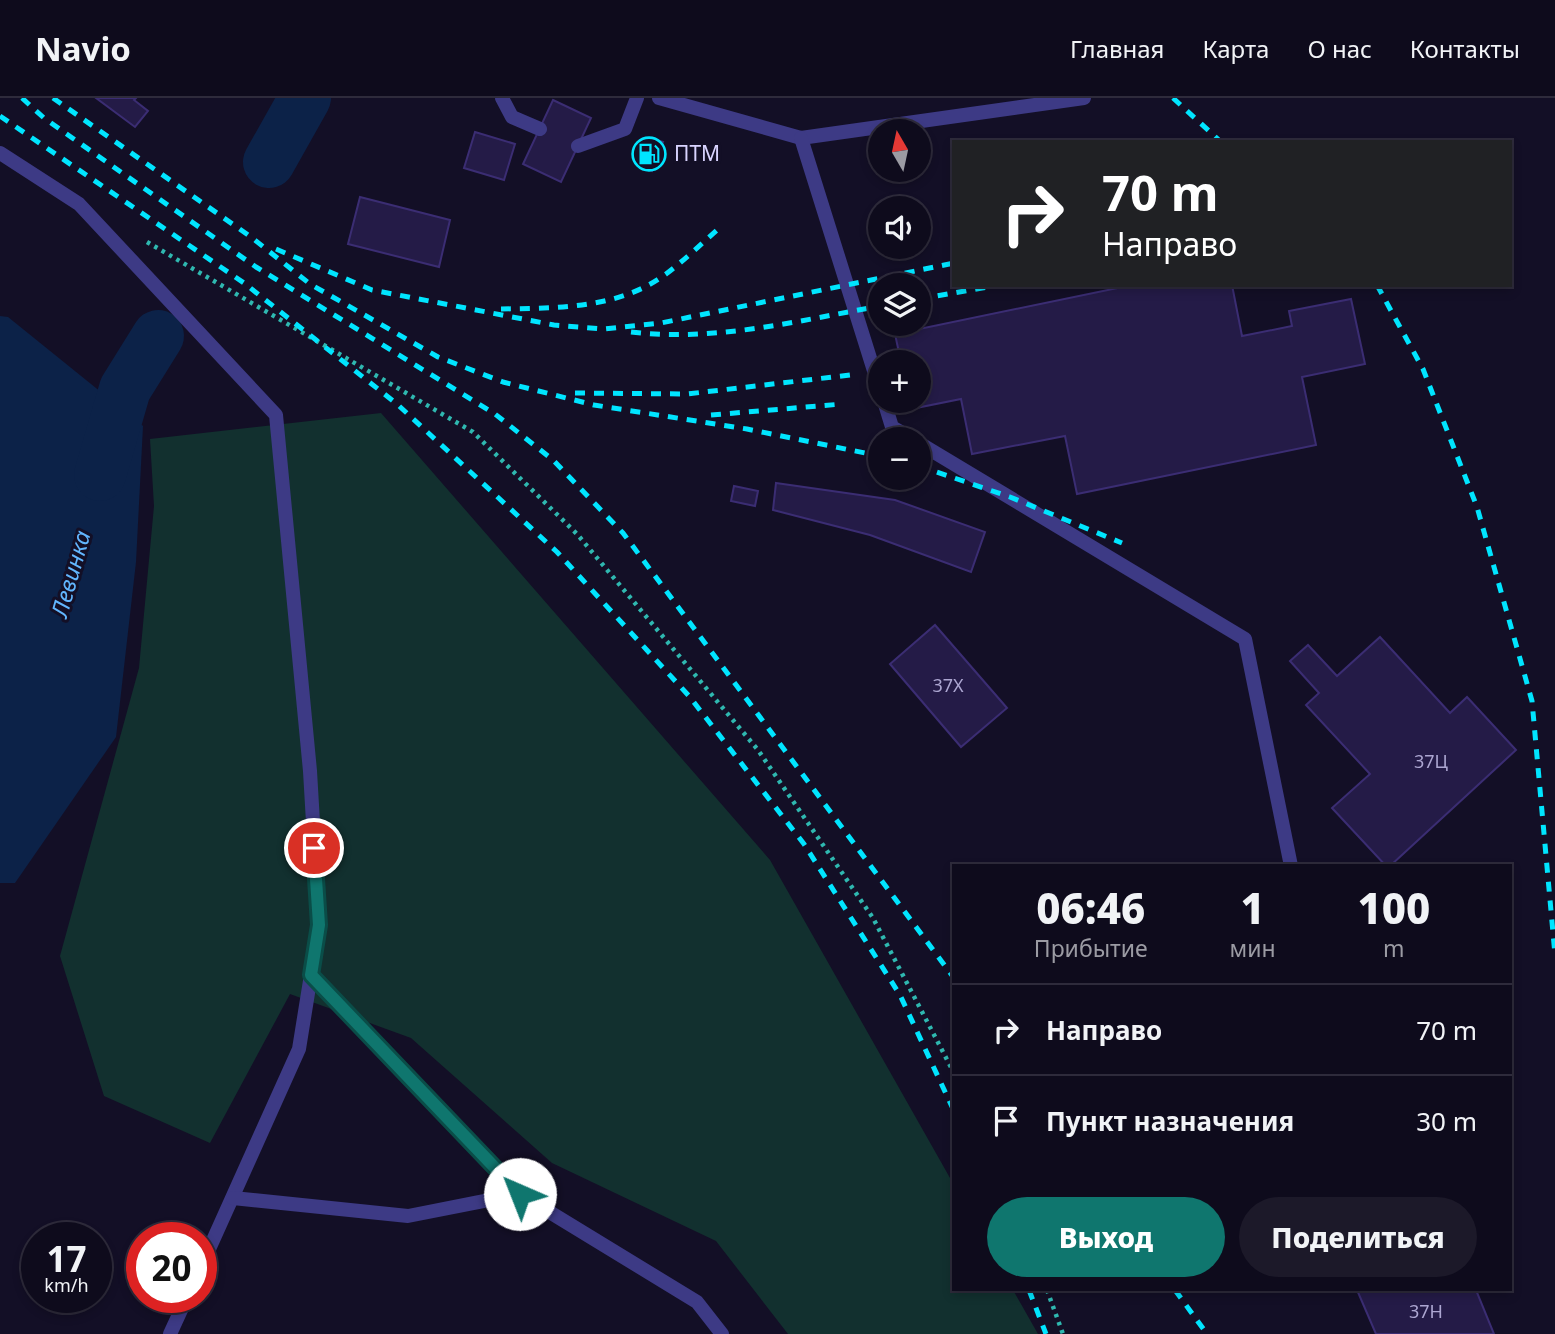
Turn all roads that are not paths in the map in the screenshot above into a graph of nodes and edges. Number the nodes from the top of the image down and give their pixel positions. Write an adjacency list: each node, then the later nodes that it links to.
1 (502, 98): 5 (lane)
2 (637, 98): 7 (lane)
3 (659, 98): 6 (lane)
4 (1084, 98): 6 (lane)
5 (540, 130)
6 (801, 138): 9 (lane)
7 (578, 146)
8 (0, 153): 12 (lane)
9 (868, 352)
10 (931, 450): 11 (lane)
11 (1291, 864)
12 (311, 975): 13 (lane); 14 (lane)
13 (520, 1194): 14 (lane); 18 (lane)
14 (233, 1198): 15 (lane)
15 (217, 1232)
16 (180, 1313): 17 (lane)
17 (170, 1334)
18 (722, 1334)

